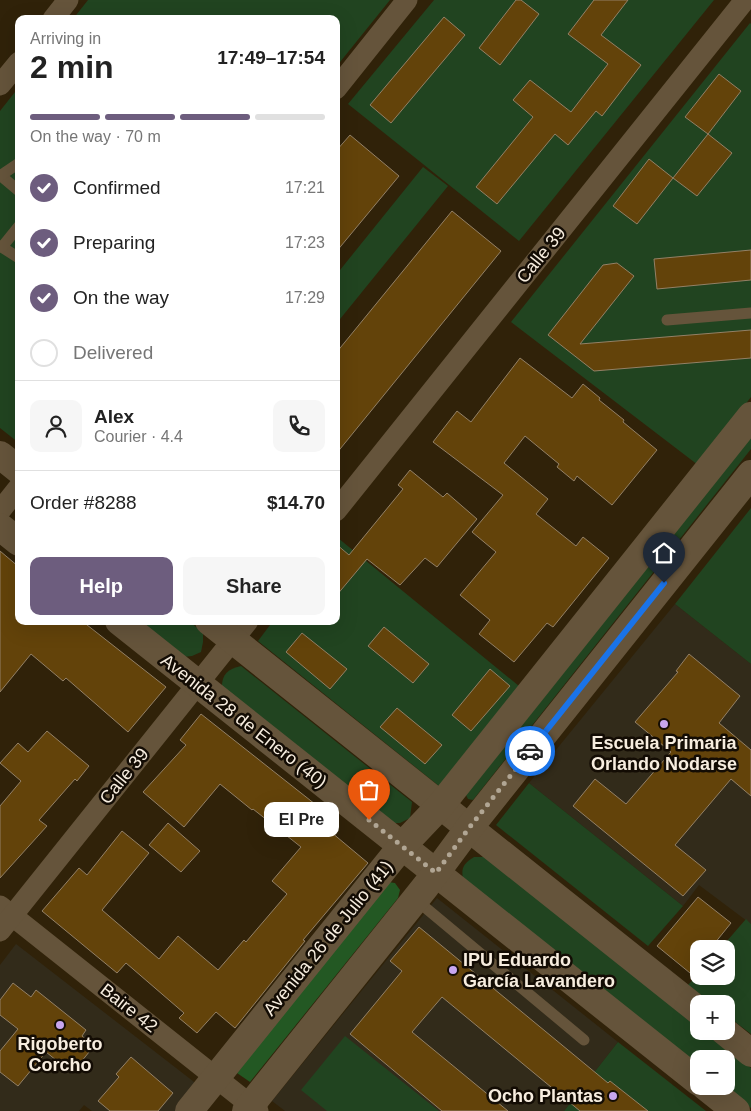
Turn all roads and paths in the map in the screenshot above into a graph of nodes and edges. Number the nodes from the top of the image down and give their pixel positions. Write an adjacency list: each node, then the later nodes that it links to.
1 (68, 0): 4 (street)
2 (407, 0): 6 (street)
3 (745, 0): 21 (street, Calle 39)
4 (56, 15)
5 (15, 67): 7 (street)
6 (340, 84)
7 (0, 85)
8 (15, 166): 9 (lane)
9 (0, 176): 10 (lane)
10 (15, 188)
11 (15, 230): 12 (lane)
12 (1, 246): 13 (lane)
13 (15, 255)
14 (751, 313): 15 (lane)
15 (667, 320)
16 (751, 416): 29 (main road, Avenida 26 de Julio (41))
17 (0, 455): 18 (main road)
18 (15, 467)
19 (751, 474): 30 (main road)
20 (15, 492): 22 (street)
21 (340, 506)
22 (0, 511)
23 (0, 527): 24 (main road)
24 (15, 539)
25 (124, 625): 28 (main road, Avenida 28 de Enero (40))
26 (221, 625): 27 (main road)
27 (240, 631): 28 (street, Calle 39); 29 (main road)
28 (198, 684): 31 (main road, Avenida 28 de Enero (40)); 34 (street, Calle 39)
29 (440, 806): 30 (main road); 31 (main road, Avenida 26 de Julio (41))
30 (469, 828): 32 (main road); 35 (main road)
31 (402, 846): 32 (main road, Avenida 28 de Enero (40)); 40 (main road, Avenida 26 de Julio (41))
32 (436, 873): 33 (main road); 39 (main road, Avenida 28 de Enero (40))
33 (415, 900): 36 (lane); 42 (main road)
34 (4, 917): 40 (street, Baire 42)
35 (690, 1004)
36 (584, 1040)
37 (735, 1040): 38 (main road)
38 (751, 1052)
39 (690, 1075)
40 (216, 1078): 42 (street, Baire 42); 43 (main road, Avenida 26 de Julio (41))
41 (716, 1095): 44 (main road)
42 (251, 1109)
43 (189, 1111)
44 (736, 1111)

